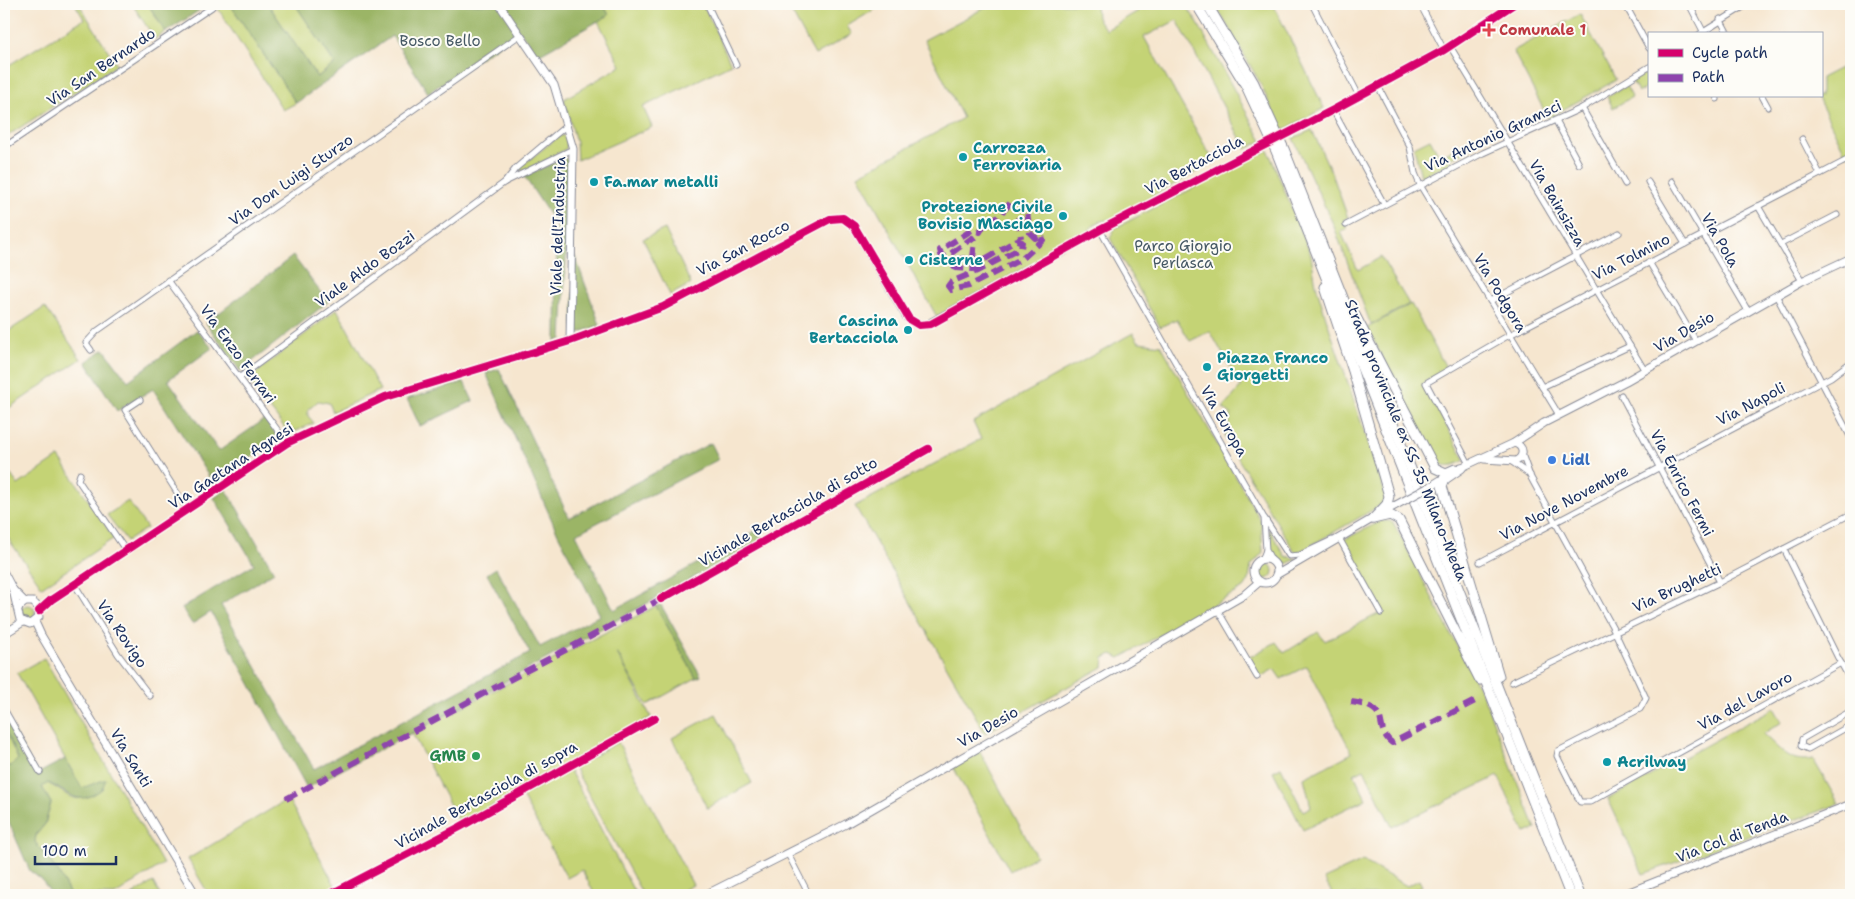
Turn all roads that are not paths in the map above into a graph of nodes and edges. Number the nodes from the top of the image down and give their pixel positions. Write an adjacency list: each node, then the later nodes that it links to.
1 (499, 4): 15 (street, Viale dell'Industria)
2 (707, 4): 18 (street)
3 (1196, 4): 52 (highway, Strada provinciale ex SS 35 Milano-Meda)
4 (1207, 4): 59 (highway, Strada provinciale ex SS 35 Milano-Meda)
5 (1312, 4): 21 (street)
6 (1420, 4): 17 (street, Via Bainsizza)
7 (1514, 4): 17 (street, Via Bertacciola)
8 (1625, 4): 16 (street)
9 (1689, 4): 13 (street)
10 (1748, 4): 12 (street)
11 (212, 7): 30 (street, Via San Bernardo)
12 (1720, 20): 13 (street); 14 (street)
13 (1701, 32)
14 (1727, 32)
15 (520, 35): 27 (street, Viale dell'Industria); 53 (street, Via Don Luigi Sturzo)
16 (1648, 46)
17 (1447, 48): 20 (street, Via Bertacciola); 29 (street, Via Bainsizza)
18 (736, 65)
19 (1648, 68): 24 (street, Via Antonio Gramsci)
20 (1378, 86): 21 (street, Via Bertacciola); 39 (street, Via Podgora)
21 (1359, 96): 25 (street, Via Bertacciola)
22 (1763, 98): 23 (street)
23 (1768, 107)
24 (1582, 108): 26 (street, Via Antonio Gramsci); 38 (street)
25 (1333, 110): 40 (street); 44 (street, Via Bertacciola, bridge)
26 (1556, 121): 29 (street, Via Antonio Gramsci); 33 (street)
27 (567, 124): 31 (street, Viale dell'Industria); 36 (street, Viale Aldo Bozzi)
28 (1802, 139): 34 (street)
29 (1507, 143): 39 (street, Via Antonio Gramsci); 49 (street, Via Bainsizza)
30 (4, 146)
31 (574, 149): 36 (street, Viale Aldo Bozzi); 62 (street, Viale dell'Industria)
32 (1851, 158): 34 (street, Via Tolmino)
33 (1580, 164)
34 (1820, 174): 41 (street, Via Tolmino)
35 (1672, 181): 46 (street, Via Pola)
36 (505, 182): 68 (street, Viale Aldo Bozzi)
37 (1648, 182): 47 (street)
38 (1625, 184)
39 (1420, 185): 40 (street, Via Antonio Gramsci); 58 (street, Via Podgora)
40 (1384, 204): 43 (street, Via Antonio Gramsci)
41 (1758, 206): 46 (street, Via Tolmino); 48 (street)
42 (1837, 215): 48 (street)
43 (1346, 225)
44 (1100, 230): 56 (street, Via Bertacciola); 88 (street, Via Europa)
45 (1619, 233): 49 (street)
46 (1703, 235): 47 (street, Via Tolmino); 60 (street, Via Pola)
47 (1685, 244): 51 (street, Via Tolmino)
48 (1781, 244): 54 (street)
49 (1574, 256): 55 (street, Via Bainsizza); 58 (street)
50 (1850, 261): 54 (street, Via Desio)
51 (1649, 262): 55 (street, Via Tolmino); 63 (street)
52 (1322, 265): 89 (highway); 125 (highway, Strada provinciale ex SS 35 Milano-Meda)
53 (168, 280): 65 (street, Via Don Luigi Sturzo); 68 (street, Via Enzo Ferrari)
54 (1802, 281): 57 (street, Via Desio)
55 (1595, 290): 61 (street, Via Tolmino); 64 (street, Via Bainsizza)
56 (894, 295): 62 (street, Via San Rocco)
57 (1776, 295): 60 (street, Via Desio); 69 (street)
58 (1490, 301): 61 (street, Via Podgora)
59 (1345, 302): 82 (highway); 121 (highway, Strada provinciale ex SS 35 Milano-Meda)
60 (1748, 311): 63 (street, Via Desio)
61 (1510, 334): 70 (street, Via Podgora); 82 (street, Via Tolmino)
62 (570, 341): 76 (street, Via Gaetana Agnesi)
63 (1696, 341): 67 (street, Via Desio)
64 (1630, 346): 67 (street, Via Bainsizza); 70 (street)
65 (91, 350)
66 (1851, 362): 69 (street, Via Napoli)
67 (1645, 371): 73 (street, Via Desio)
68 (240, 377): 76 (street, Via Enzo Ferrari)
69 (1823, 381): 75 (street); 83 (street, Via Napoli)
70 (1542, 387): 73 (street, Via Podgora)
71 (1621, 395): 83 (street, Via Enrico Fermi)
72 (140, 400): 86 (street)
73 (1560, 415): 74 (street, Via Desio)
74 (1532, 431): 77 (street, Via Desio); 79 (street)
75 (1851, 438)
76 (287, 443): 86 (street, Via Gaetana Agnesi)
77 (1514, 443): 78 (street); 79 (street)
78 (1504, 448): 80 (street); 81 (street)
79 (1522, 451): 81 (street); 85 (street)
80 (1481, 459): 81 (street); 82 (street)
81 (1510, 461): 85 (street)
82 (1464, 466): 89 (street, bridge); 121 (highway)
83 (1660, 466): 90 (street, Via Nove Novembre); 102 (street, Via Enrico Fermi)
84 (80, 474): 94 (street)
85 (1530, 476): 90 (street)
86 (188, 510): 94 (street, Via Gaetana Agnesi)
87 (1851, 514): 92 (street, Via Brughetti)
88 (1264, 518): 91 (street); 93 (street, Via Europa)
89 (1373, 519): 91 (street); 125 (highway)
90 (1556, 521): 96 (street, Via Nove Novembre); 114 (street)
91 (1338, 539): 98 (street); 110 (street)
92 (1784, 549): 102 (street, Via Brughetti); 116 (street)
93 (1266, 550): 95 (street, Via Europa); 97 (street, Via Europa)
94 (126, 551): 103 (street, Via Gaetana Agnesi)
95 (1262, 560): 97 (street); 101 (street)
96 (1480, 562)
97 (1275, 565): 98 (street); 100 (street)
98 (1291, 566): 100 (street)
99 (4, 573): 104 (street)
100 (1276, 575): 101 (street)
101 (1256, 579): 108 (street, Via Desio)
102 (1720, 582): 114 (street, Via Brughetti)
103 (75, 585): 105 (street, Via Gaetana Agnesi); 120 (street, Via Rovigo)
104 (13, 590): 106 (street); 107 (street)
105 (51, 600): 106 (street, Via Gaetana Agnesi); 109 (street, Via Gaetana Agnesi)
106 (29, 602): 107 (street); 109 (street)
107 (18, 608): 111 (street)
108 (1217, 609): 117 (street); 128 (street, Via Desio)
109 (39, 611): 112 (street)
110 (1381, 613)
111 (18, 616): 112 (street, Via Santi); 113 (street)
112 (29, 623): 113 (street); 129 (street, Via Santi)
113 (12, 628): 115 (street)
114 (1615, 632): 116 (street, Via del Lavoro); 119 (street, Via Brughetti)
115 (4, 634)
116 (1841, 663): 118 (street)
117 (1257, 677)
118 (1851, 681)
119 (1512, 682)
120 (150, 696)
121 (1505, 706): 133 (highway, Strada provinciale ex SS 35 Milano-Meda)
122 (4, 709): 126 (street)
123 (1851, 711): 124 (street)
124 (1851, 725)
125 (1504, 726): 132 (highway, Strada provinciale ex SS 35 Milano-Meda)
126 (40, 772)
127 (1851, 804): 134 (street, Via Col di Tenda)
128 (788, 854): 130 (street, Via Desio); 131 (street)
129 (196, 895)
130 (705, 895)
131 (809, 895)
132 (1570, 895)
133 (1580, 895)
134 (1622, 895)

